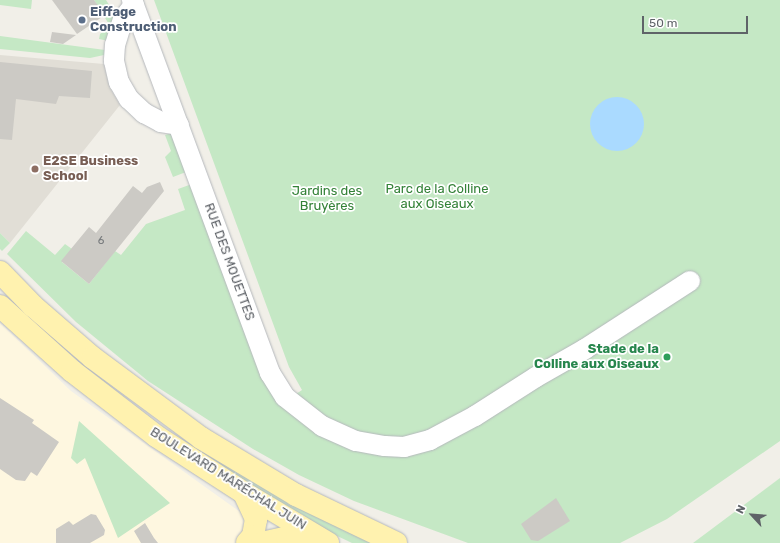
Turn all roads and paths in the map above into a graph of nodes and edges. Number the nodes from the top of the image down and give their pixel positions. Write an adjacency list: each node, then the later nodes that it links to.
1 (133, 3): 2 (street, RUE DES MOUETTES); 2 (street)
2 (179, 125): 4 (street, RUE DES MOUETTES)
3 (0, 272): 11 (main road, BOULEVARD MARÉCHAL JUIN)
4 (690, 281)
5 (0, 306): 6 (main road, BOULEVARD MARÉCHAL JUIN)
6 (244, 493): 7 (main road); 10 (main road, BOULEVARD MARÉCHAL JUIN)
7 (247, 543)
8 (262, 543): 9 (main road)
9 (310, 543)
10 (328, 543)
11 (396, 543)

